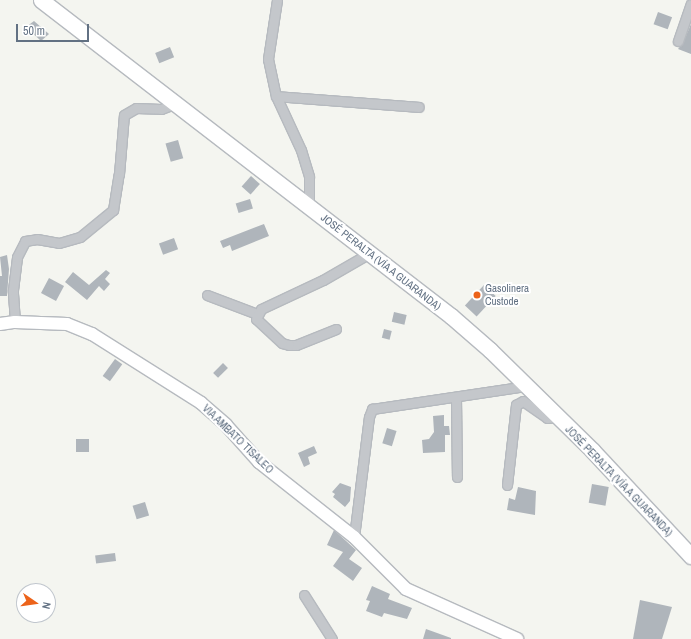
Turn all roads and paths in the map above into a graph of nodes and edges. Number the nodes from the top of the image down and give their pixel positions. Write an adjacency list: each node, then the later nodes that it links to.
1 (41, 0): 6 (highway, JOSÉ PERALTA (VÍA A GUARANDA))
2 (277, 0): 5 (street)
3 (691, 4): 4 (street)
4 (678, 41)
5 (276, 96): 7 (street); 8 (street)
6 (174, 104): 8 (highway, JOSÉ PERALTA (VÍA A GUARANDA)); 12 (street)
7 (419, 107)
8 (309, 205): 9 (highway, JOSÉ PERALTA (VÍA A GUARANDA))
9 (368, 254): 11 (street); 15 (highway, JOSÉ PERALTA (VÍA A GUARANDA))
10 (207, 295): 11 (street)
11 (256, 314): 14 (street)
12 (15, 322): 13 (main road, VIA AMBATO TISALEO); 20 (main road, VIA AMBATO TISALEO)
13 (0, 324)
14 (336, 329)
15 (525, 386): 16 (street); 17 (highway, JOSÉ PERALTA (VÍA A GUARANDA))
16 (456, 398): 18 (street); 20 (street)
17 (556, 417): 19 (street); 21 (highway, JOSÉ PERALTA (VÍA A GUARANDA))
18 (457, 477)
19 (507, 485)
20 (354, 537): 24 (main road, VIA AMBATO TISALEO)
21 (691, 556)
22 (304, 595): 23 (street)
23 (332, 639)
24 (517, 639)

